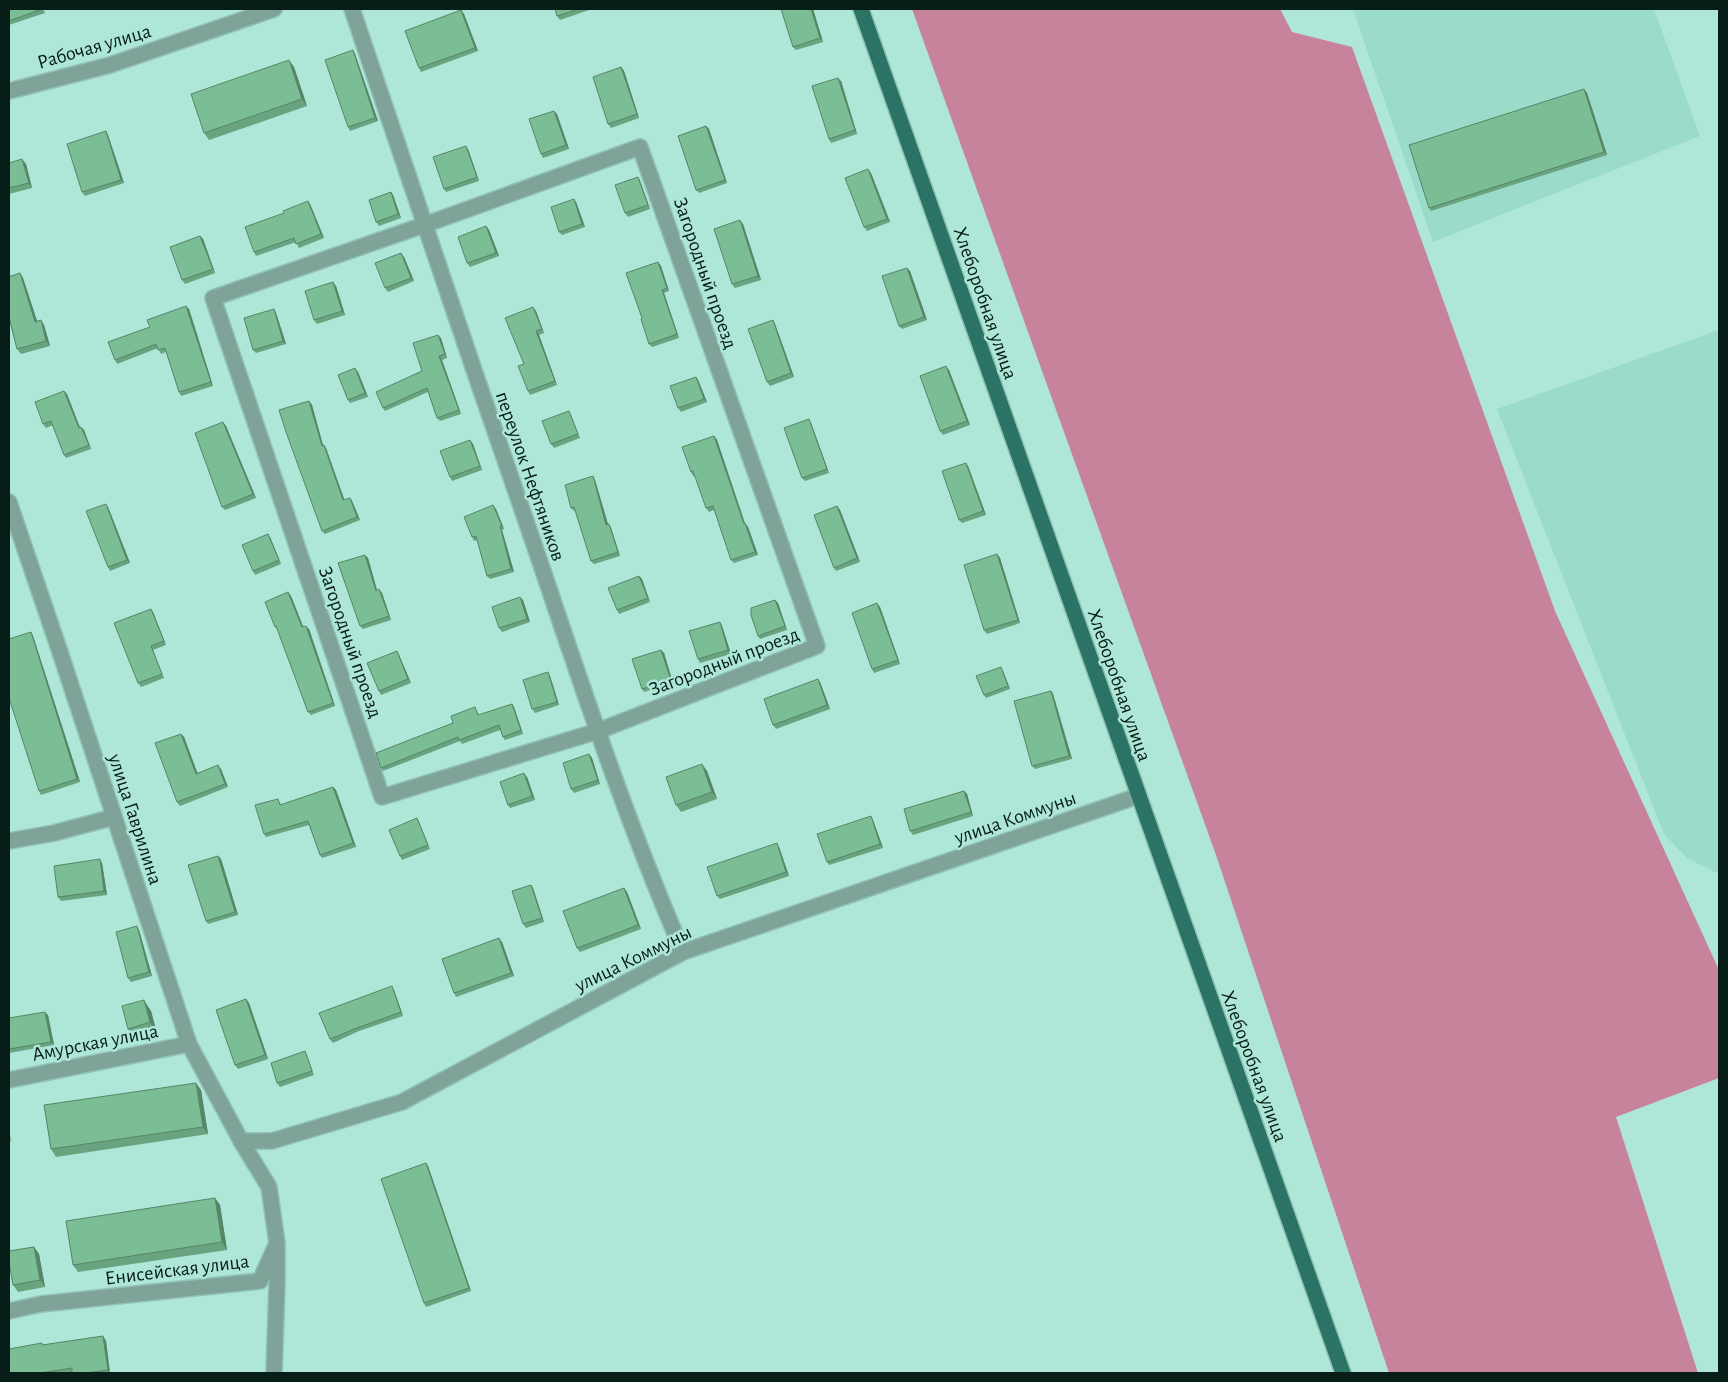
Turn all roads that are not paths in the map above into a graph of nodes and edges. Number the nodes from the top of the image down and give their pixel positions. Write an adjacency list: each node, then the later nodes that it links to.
1 (274, 9): 4 (street, Рабочая улица)
2 (352, 9): 5 (street, переулок Нефтяников)
3 (861, 9): 8 (main road, Хлеборобная улица)
4 (9, 91)
5 (424, 225): 7 (street, переулок Нефтяников); 7 (street, Загородный проезд); 7 (street, Загородный проезд)
6 (9, 502): 9 (street, улица Гаврилина)
7 (598, 730): 11 (street, переулок Нефтяников)
8 (1138, 796): 11 (street, улица Коммуны); 18 (main road, Хлеборобная улица)
9 (114, 817): 10 (street); 12 (street, улица Гаврилина)
10 (9, 841)
11 (683, 952): 14 (street, улица Коммуны)
12 (189, 1044): 13 (street, Амурская улица); 14 (street, улица Гаврилина)
13 (9, 1080)
14 (241, 1141): 15 (street, Енисейская улица)
15 (277, 1243): 16 (street, Енисейская улица); 17 (street)
16 (9, 1310)
17 (274, 1373)
18 (1343, 1373)

